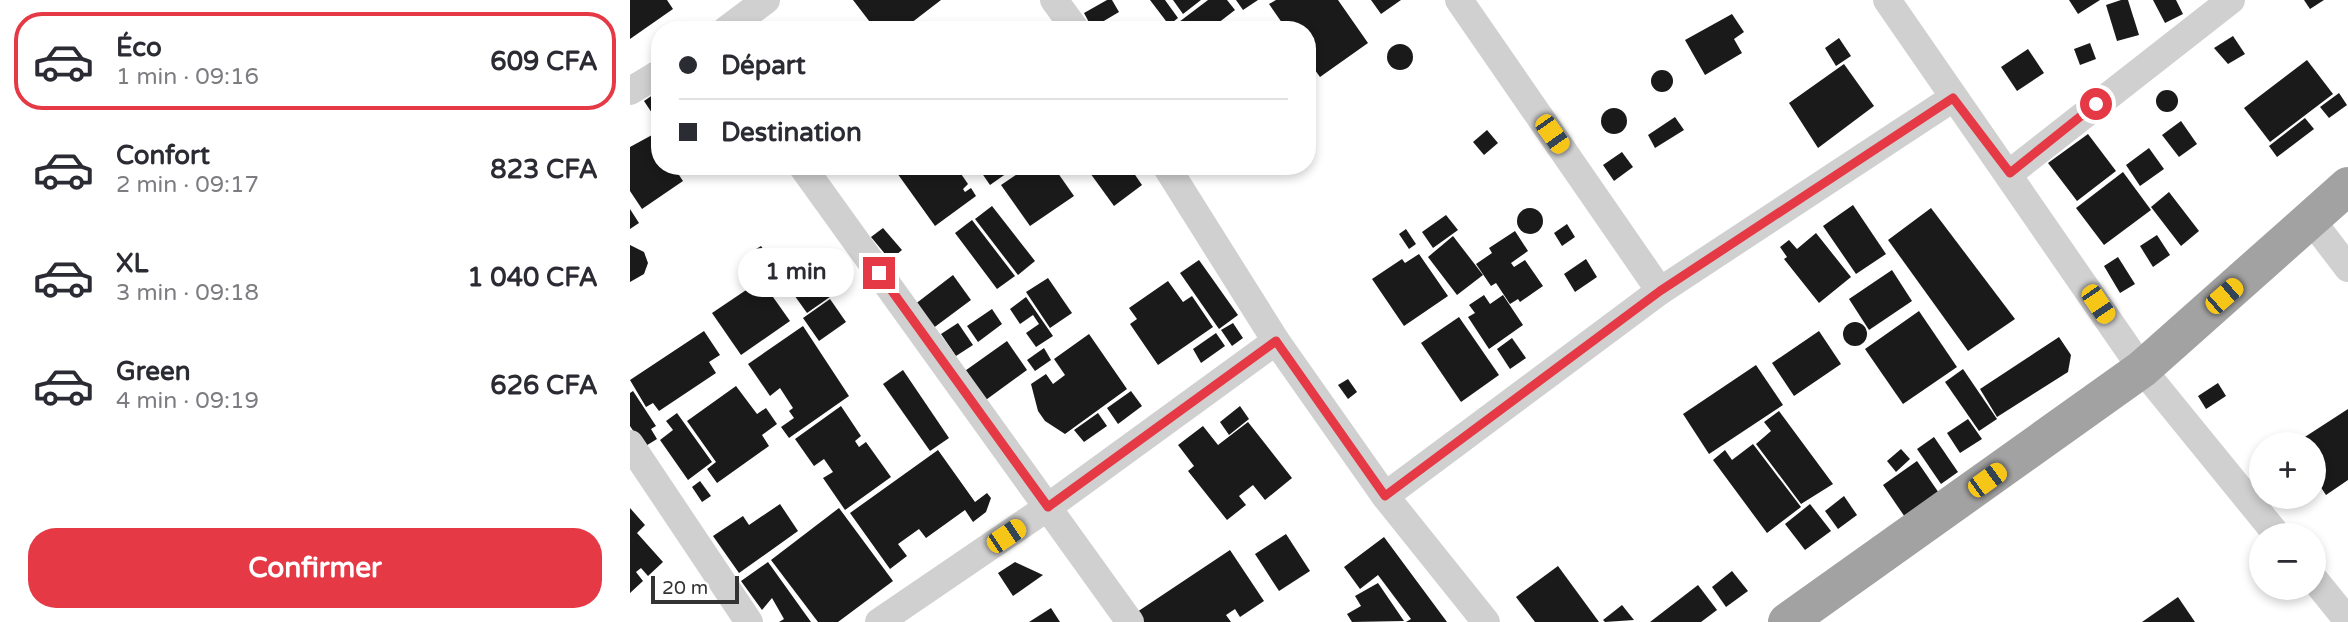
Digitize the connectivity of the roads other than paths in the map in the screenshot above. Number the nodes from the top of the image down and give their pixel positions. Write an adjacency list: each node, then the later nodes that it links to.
1 (766, 0): 6 (street)
2 (1054, 0): 7 (street)
3 (1459, 0): 17 (street)
4 (1887, 0): 10 (street)
5 (2231, 0): 11 (street)
6 (738, 21)
7 (1069, 21)
8 (651, 78): 9 (street)
9 (630, 91)
10 (1953, 98): 11 (street); 17 (street)
11 (2010, 173): 19 (street)
12 (808, 175): 22 (street)
13 (1172, 175): 18 (street)
14 (2348, 186): 15 (highway)
15 (2312, 221): 16 (street); 19 (highway)
16 (2348, 268)
17 (1660, 291): 21 (street)
18 (1276, 341): 21 (street); 22 (street)
19 (2142, 369): 23 (street); 30 (highway)
20 (630, 444): 26 (street)
21 (1385, 496): 29 (street)
22 (1048, 507): 27 (street); 28 (street)
23 (2267, 523)
24 (2326, 594): 25 (street)
25 (2348, 621)
26 (749, 622)
27 (879, 622)
28 (1130, 622)
29 (1486, 622)
30 (1787, 622)

